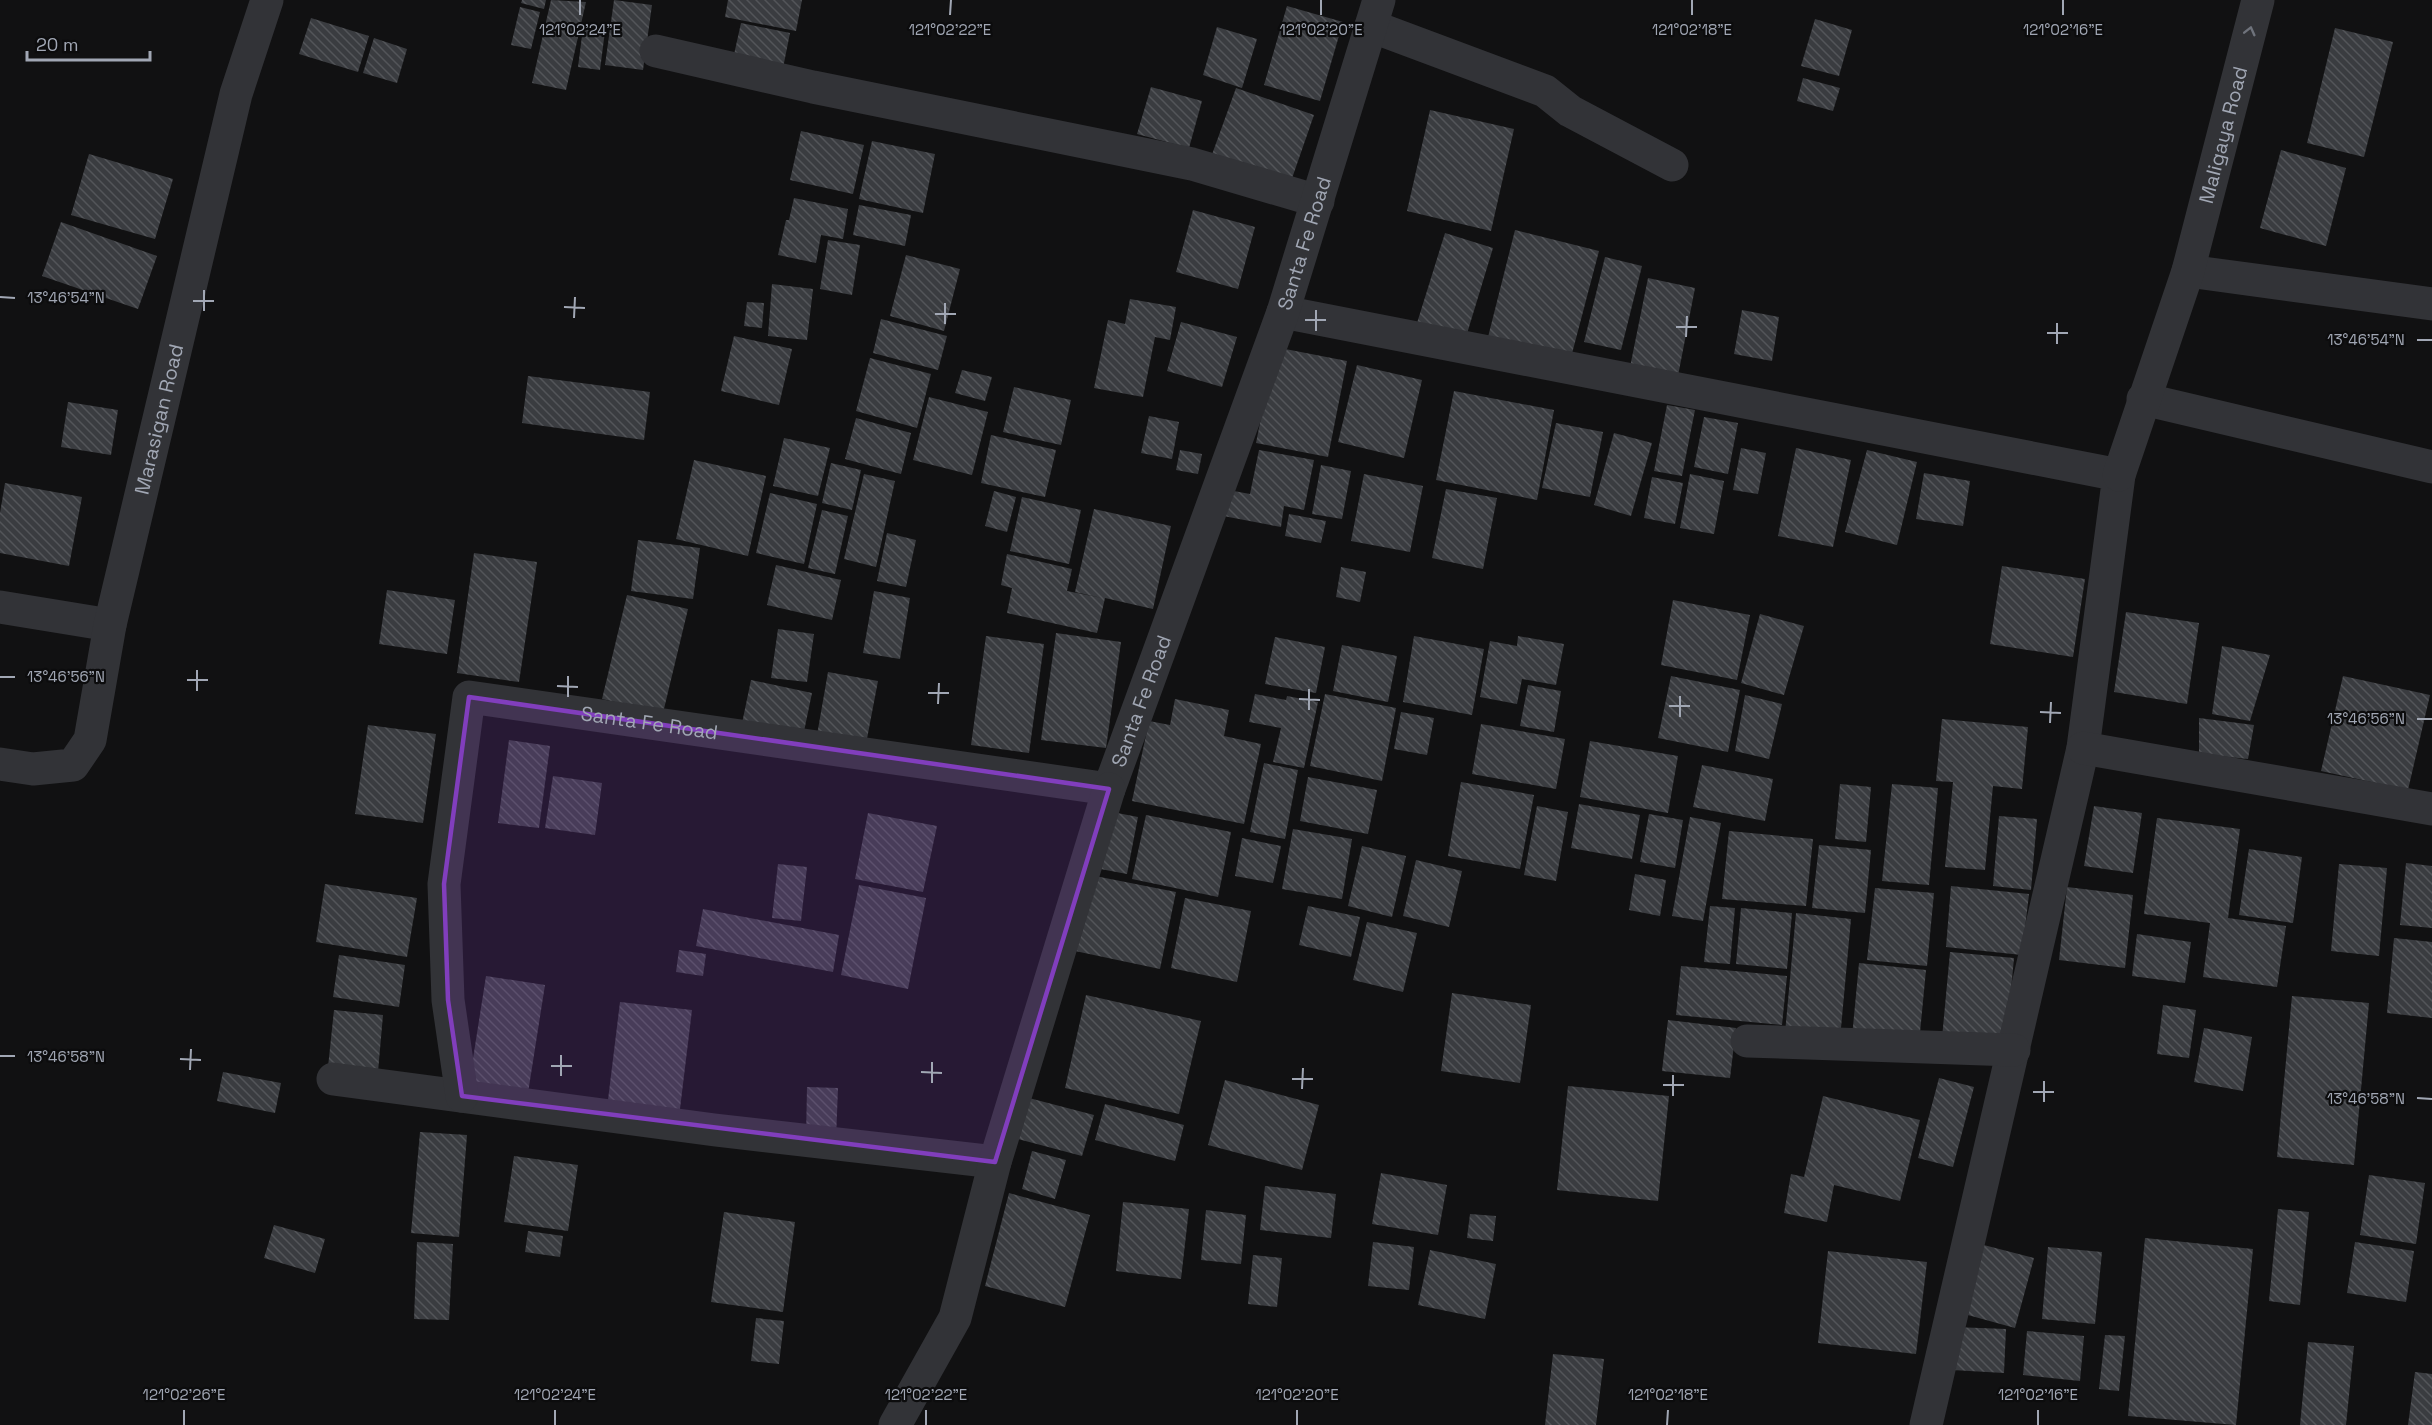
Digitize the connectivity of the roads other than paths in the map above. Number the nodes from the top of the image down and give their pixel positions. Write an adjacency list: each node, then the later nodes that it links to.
1 (267, 0): 14 (street, Marasigan Road)
2 (2258, 0): 7 (street, Maligaya Road, one-way to 2)
3 (1375, 13): 5 (street); 6 (street, Santa Fe Road)
4 (656, 51): 6 (street)
5 (1672, 165)
6 (1318, 201): 9 (street, Santa Fe Road)
7 (2188, 271): 8 (street); 10 (street, Maligaya Road)
8 (2432, 304)
9 (1282, 312): 12 (street); 17 (street, Santa Fe Road)
10 (2143, 399): 11 (street); 12 (street, Maligaya Road)
11 (2432, 467)
12 (2119, 475): 15 (street, Maligaya Road)
13 (0, 607): 14 (street)
14 (110, 625): 16 (street, Marasigan Road)
15 (2083, 748): 18 (street); 20 (street, Maligaya Road)
16 (0, 764)
17 (1109, 789): 22 (street, Santa Fe Road); 23 (street)
18 (2432, 809)
19 (1747, 1041): 20 (street)
20 (2014, 1050): 25 (street, Maligaya Road)
21 (333, 1079): 22 (street)
22 (462, 1096): 23 (street)
23 (995, 1162): 24 (street)
24 (894, 1425)
25 (1926, 1425)

